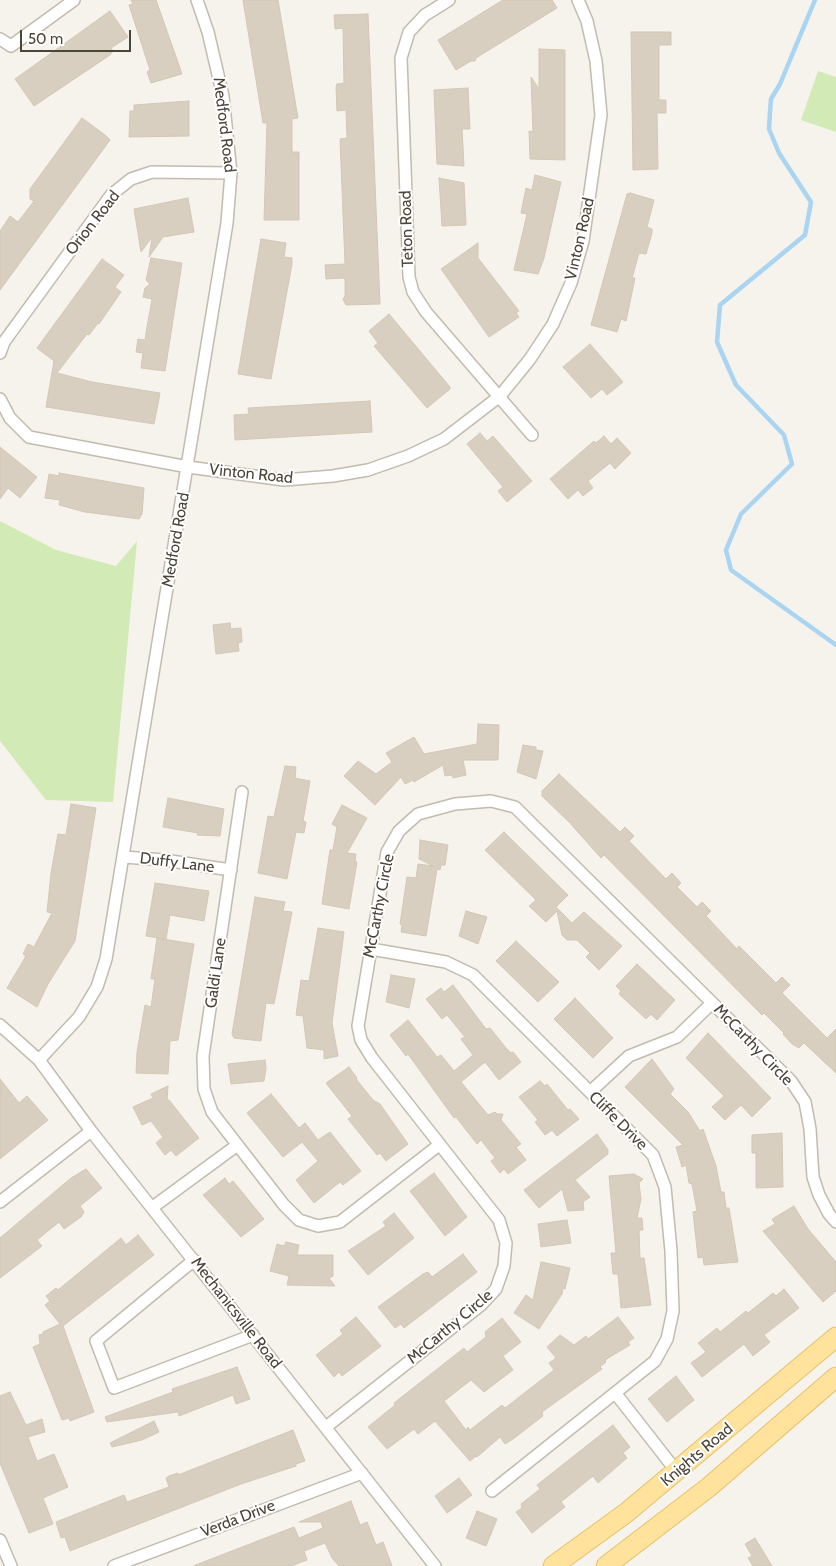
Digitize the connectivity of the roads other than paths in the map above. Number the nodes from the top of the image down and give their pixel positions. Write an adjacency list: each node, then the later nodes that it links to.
1 (74, 0): 5 (street)
2 (197, 0): 6 (street, Medford Road)
3 (449, 0): 8 (street, Teton Road)
4 (578, 0): 8 (street, Vinton Road)
5 (0, 39)
6 (232, 173): 7 (street, Orion Road); 11 (street, Medford Road)
7 (0, 353)
8 (500, 396): 10 (street, Teton Road); 11 (street, Vinton Road)
9 (0, 399): 11 (street, Vinton Road)
10 (532, 435)
11 (188, 467): 13 (street, Medford Road)
12 (242, 792): 14 (street, Galdi Lane)
13 (124, 857): 14 (street, Duffy Lane); 18 (street, Medford Road)
14 (231, 870): 22 (street, Galdi Lane)
15 (371, 949): 16 (street, McCarthy Circle); 19 (street, Cliffe Drive); 21 (street, McCarthy Circle)
16 (712, 1003): 19 (street); 25 (street, McCarthy Circle)
17 (0, 1025): 18 (street, Mechanicsville Road)
18 (39, 1060): 20 (street, Mechanicsville Road)
19 (590, 1092): 30 (street, Cliffe Drive)
20 (91, 1131): 23 (street); 24 (street, Mechanicsville Road)
21 (439, 1145): 22 (street, Galdi Lane); 31 (street, McCarthy Circle)
22 (236, 1146): 24 (street)
23 (0, 1202)
24 (153, 1207): 26 (street, Mechanicsville Road)
25 (836, 1222)
26 (194, 1260): 27 (street, Mechanicsville Road); 27 (street)
27 (253, 1335): 31 (street, Mechanicsville Road)
28 (836, 1337): 32 (main road, Knights Road)
29 (836, 1377): 34 (main road, Knights Road)
30 (616, 1394): 32 (street); 35 (street, Cliffe Drive)
31 (326, 1427): 33 (street, Mechanicsville Road)
32 (684, 1467): 34 (main road); 40 (main road, Knights Road)
33 (362, 1472): 38 (street, Verda Drive); 39 (street, Mechanicsville Road)
34 (711, 1485): 41 (main road, Knights Road)
35 (492, 1491)
36 (0, 1540): 37 (street)
37 (11, 1566)
38 (114, 1566)
39 (435, 1566)
40 (553, 1566)
41 (606, 1566)

